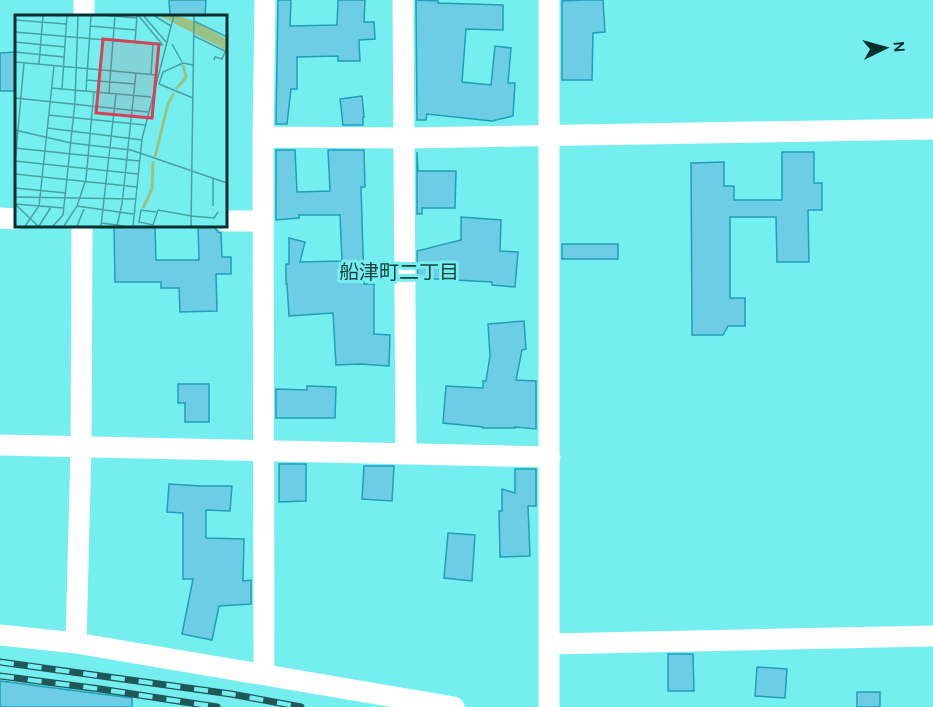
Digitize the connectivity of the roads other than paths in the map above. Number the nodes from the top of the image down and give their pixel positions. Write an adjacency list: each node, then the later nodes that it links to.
1 (265, 0): 6 (street)
2 (403, 0): 7 (street)
3 (549, 0): 5 (street)
4 (933, 129): 5 (street)
5 (549, 135): 7 (street); 17 (street)
6 (263, 138): 7 (street); 11 (street)
7 (404, 138): 16 (street)
8 (0, 218): 9 (street)
9 (15, 219)
10 (226, 221): 11 (street)
11 (263, 222): 15 (street)
12 (82, 226): 14 (street)
13 (0, 445): 14 (street)
14 (81, 448): 15 (street); 22 (street)
15 (264, 450): 16 (street); 24 (street)
16 (406, 453): 17 (street)
17 (550, 457): 23 (street)
18 (933, 617): 20 (street)
19 (0, 635): 22 (street)
20 (933, 636): 21 (street); 23 (street)
21 (933, 641)
22 (76, 643): 24 (street)
23 (549, 644): 26 (street)
24 (264, 674): 25 (street)
25 (453, 707)
26 (549, 707)

